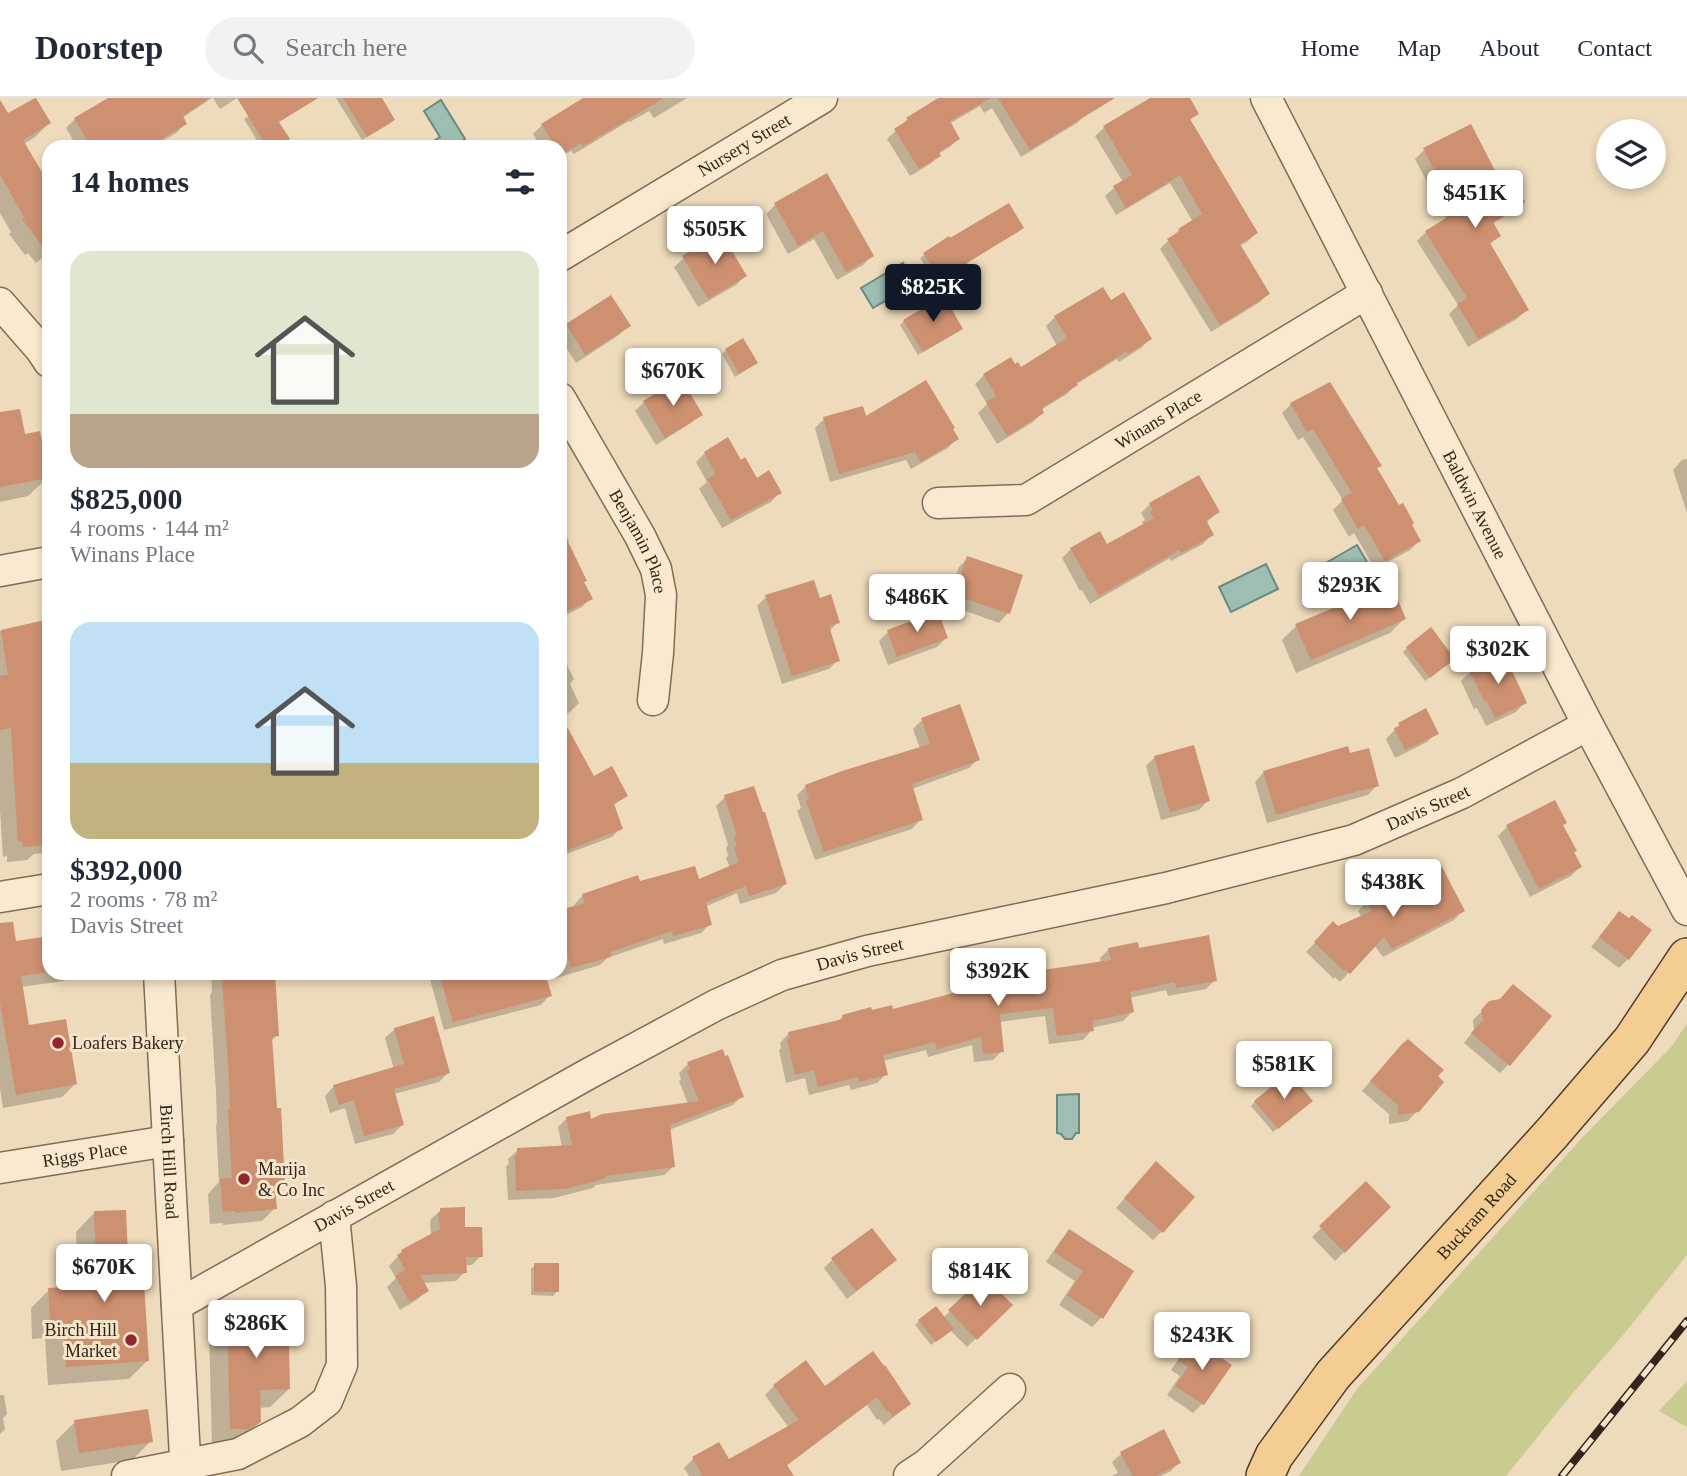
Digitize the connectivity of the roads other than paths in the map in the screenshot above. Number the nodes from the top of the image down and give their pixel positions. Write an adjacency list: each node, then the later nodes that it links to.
1 (822, 98): 3 (street, Nursery Street)
2 (1266, 98): 4 (street, Baldwin Avenue)
3 (567, 252)
4 (1367, 293): 8 (street, Winans Place); 12 (street, Baldwin Avenue)
5 (0, 303): 6 (street)
6 (42, 352)
7 (567, 410): 11 (street, Benjamin Place)
8 (938, 503)
9 (42, 563): 10 (street)
10 (0, 571)
11 (653, 700)
12 (1588, 725): 15 (street, Baldwin Avenue); 20 (street, Davis Street)
13 (42, 890): 14 (street)
14 (0, 897)
15 (1687, 910)
16 (1687, 957): 26 (main road, Buckram Road)
17 (159, 980): 18 (street, Birch Hill Road)
18 (168, 1141): 19 (street, Riggs Place); 21 (street, Birch Hill Road)
19 (0, 1168)
20 (334, 1216): 21 (street, Davis Street); 23 (street)
21 (177, 1305): 23 (street, Birch Hill Road)
22 (1010, 1389): 25 (street)
23 (186, 1471): 24 (street)
24 (127, 1476)
25 (909, 1476)
26 (1265, 1476)

